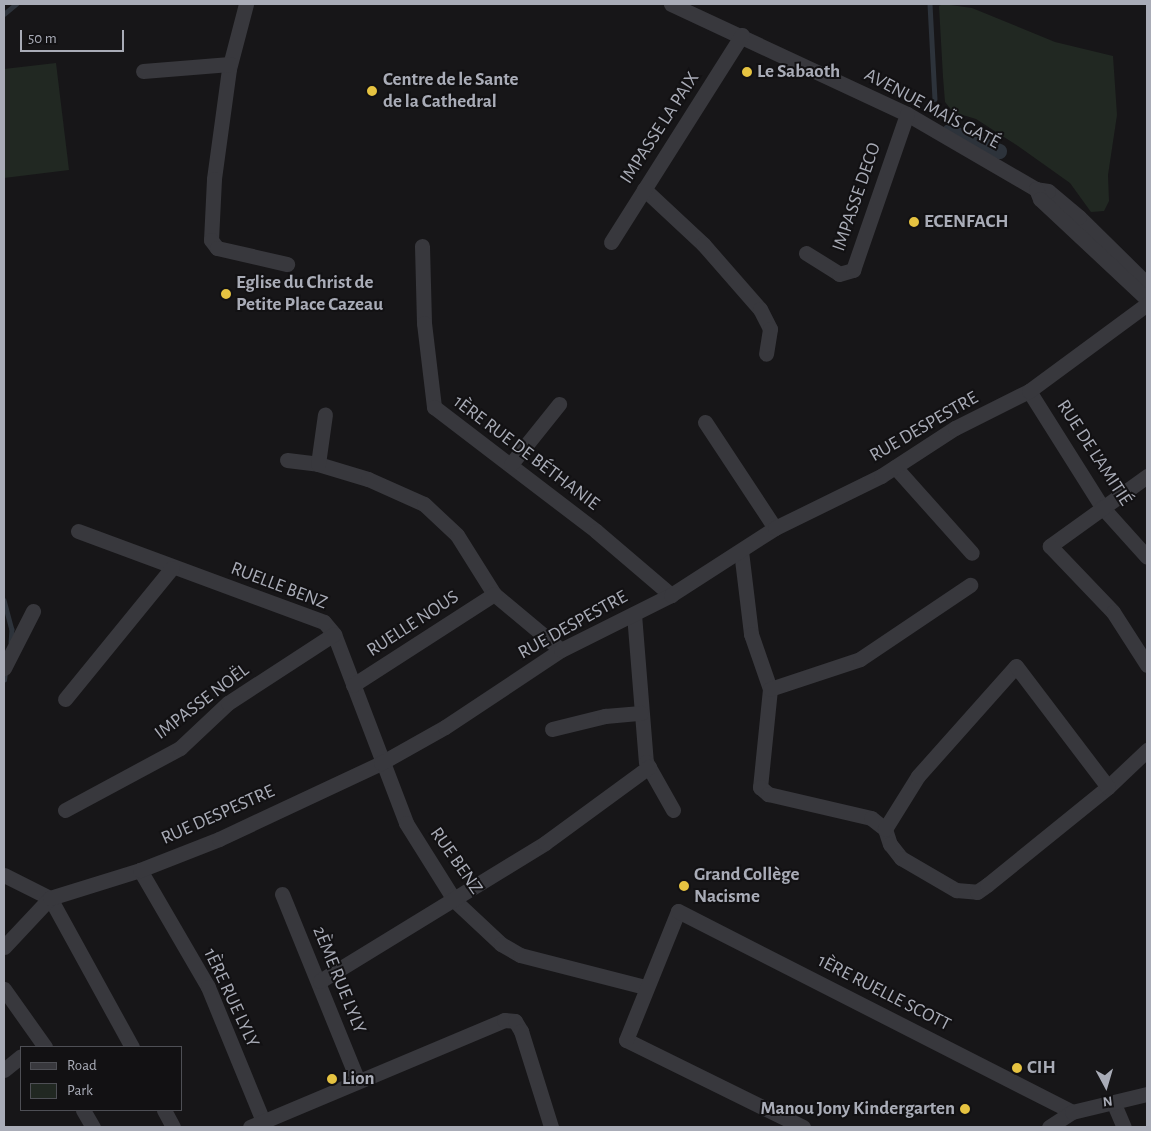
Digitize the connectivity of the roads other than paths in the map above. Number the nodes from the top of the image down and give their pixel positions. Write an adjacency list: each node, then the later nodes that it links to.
1 (246, 4): 4 (street)
2 (671, 4): 3 (street, AVENUE MAÏS GATÉ)
3 (742, 35): 6 (street, AVENUE MAÏS GATÉ); 7 (street, IMPASSE LA PAIX)
4 (230, 64): 5 (street); 12 (street)
5 (143, 71)
6 (907, 114): 8 (street, AVENUE MAÏS GATÉ); 11 (street, IMPASSE DECO)
7 (644, 189): 9 (street, IMPASSE LA PAIX); 16 (street)
8 (1036, 189): 13 (street, AVENUE MAÏS GATÉ); 14 (street, AVENUE MAÏS GATÉ)
9 (611, 242)
10 (422, 246): 23 (street, 1ÈRE RUE DE BÉTHANIE)
11 (806, 253)
12 (287, 264)
13 (1147, 284)
14 (1147, 300)
15 (1147, 304): 17 (street, RUE DESPESTRE)
16 (766, 354)
17 (1029, 391): 24 (street, RUE DESPESTRE); 26 (street, RUE DE L'AMITIÉ)
18 (559, 404): 23 (street)
19 (325, 414): 22 (street)
20 (705, 422): 27 (street)
21 (287, 460): 22 (street)
22 (318, 464): 34 (street)
23 (511, 464): 35 (street, 1ÈRE RUE DE BÉTHANIE)
24 (895, 467): 27 (street, RUE DESPESTRE); 30 (street)
25 (1147, 476): 26 (street)
26 (1102, 507): 31 (street, RUE DE L'AMITIÉ); 40 (street)
27 (775, 528): 29 (street, RUE DESPESTRE)
28 (78, 531): 32 (street, RUELLE BENZ)
29 (741, 551): 35 (street, RUE DESPESTRE); 43 (street)
30 (972, 553)
31 (1147, 557)
32 (172, 568): 38 (street, RUELLE BENZ); 44 (street)
33 (970, 585): 43 (street)
34 (494, 594): 39 (street); 42 (street, RUELLE NOUS)
35 (671, 596): 37 (street, RUE DESPESTRE)
36 (33, 611): 41 (street)
37 (634, 614): 39 (street, RUE DESPESTRE); 45 (street)
38 (334, 634): 42 (street, RUELLE BENZ); 51 (street, IMPASSE NOËL)
39 (561, 650): 48 (street, RUE DESPESTRE)
40 (1147, 665)
41 (4, 668)
42 (353, 685): 48 (street, RUELLE BENZ)
43 (770, 689): 53 (street)
44 (65, 699)
45 (641, 713): 46 (street); 49 (street)
46 (552, 730)
47 (1147, 750): 50 (street)
48 (381, 763): 54 (street, RUE DESPESTRE); 58 (street, RUE BENZ)
49 (649, 767): 52 (street); 58 (street)
50 (1108, 787): 53 (street); 53 (street)
51 (65, 810)
52 (673, 810)
53 (885, 829)
54 (140, 870): 57 (street, RUE DESPESTRE); 73 (street, 1ÈRE RUE LYLY)
55 (4, 875): 57 (street)
56 (282, 894): 60 (street, 2ÈME RUE LYLY)
57 (50, 898): 59 (street, RUE DESPESTRE); 64 (street)
58 (455, 901): 60 (street); 61 (street, RUE BENZ)
59 (4, 947)
60 (320, 981): 67 (street, 2ÈME RUE LYLY)
61 (645, 987): 72 (street, 1ÈRE RUELLE SCOTT); 77 (street)
62 (4, 989): 63 (street)
63 (40, 1045)
64 (131, 1046)
65 (20, 1057): 66 (street)
66 (4, 1070)
67 (358, 1081): 73 (street); 76 (street)
68 (1147, 1094): 69 (street)
69 (1114, 1104): 72 (street); 79 (street)
70 (83, 1111): 74 (street)
71 (165, 1111): 75 (street)
72 (1072, 1112): 78 (street)
73 (257, 1124)
74 (93, 1127)
75 (173, 1127)
76 (550, 1127)
77 (803, 1127)
78 (1049, 1127)
79 (1124, 1127)

